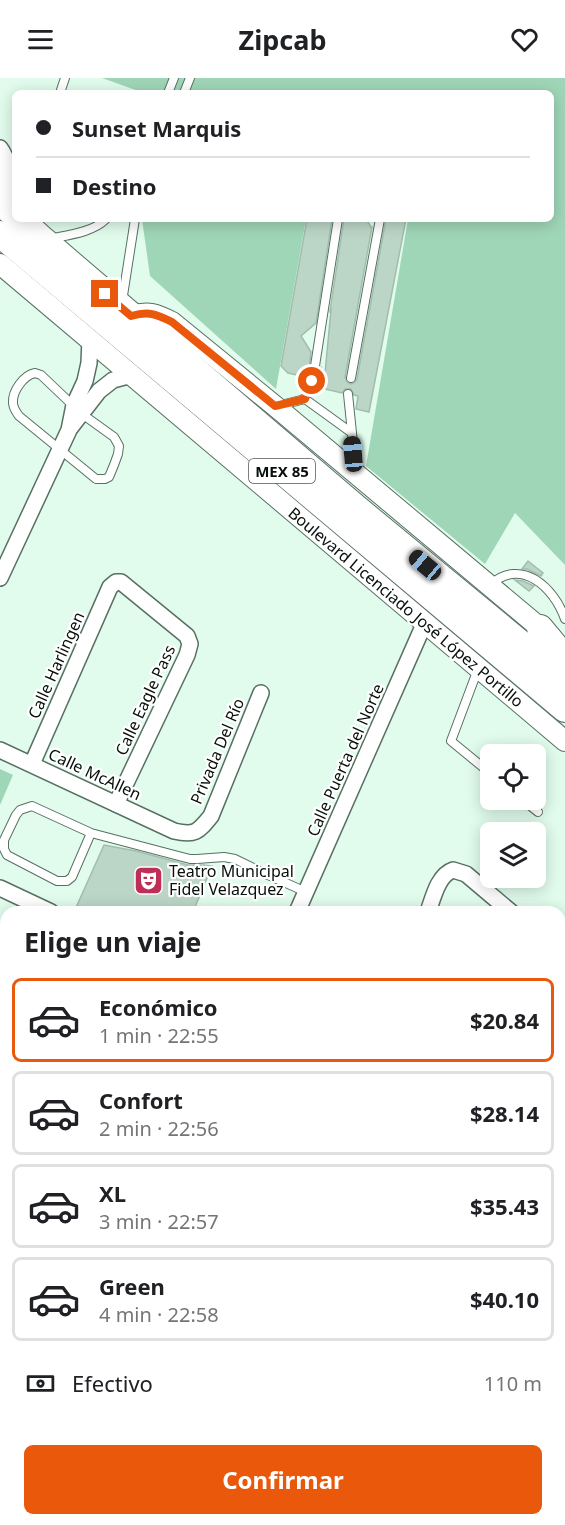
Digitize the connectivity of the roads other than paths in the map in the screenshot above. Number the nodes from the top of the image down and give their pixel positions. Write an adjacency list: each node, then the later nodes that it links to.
1 (0, 148): 2 (street)
2 (12, 185)
3 (27, 222): 11 (highway, MEX 85)
4 (27, 222): 35 (highway, Boulevard Licenciado José López Portillo / MEX 85)
5 (52, 222): 6 (lane)
6 (103, 222)
7 (135, 222): 11 (lane)
8 (338, 222): 13 (lane)
9 (379, 222): 15 (lane)
10 (0, 264): 12 (street, Boulevard Licenciado José López Portillo)
11 (126, 311): 19 (street); 33 (highway, MEX 85)
12 (90, 339): 14 (street, Boulevard Licenciado José López Portillo); 20 (street)
13 (315, 366)
14 (132, 375): 20 (street); 28 (street, Boulevard Licenciado José López Portillo)
15 (351, 378)
16 (312, 381): 18 (lane)
17 (348, 394): 21 (lane)
18 (305, 399): 19 (lane); 21 (lane)
19 (275, 406): 23 (street)
20 (78, 409): 22 (street); 22 (lane); 22 (lane)
21 (352, 433): 23 (lane)
22 (60, 449): 24 (street)
23 (355, 474): 26 (street)
24 (0, 578)
25 (116, 582): 38 (street, Calle Harlingen); 40 (street, Calle Eagle Pass)
26 (490, 585): 27 (lane); 29 (street)
27 (565, 619)
28 (425, 622): 32 (street, Boulevard Licenciado José López Portillo); 46 (street, Calle Puerta del Norte)
29 (540, 628): 30 (street); 31 (highway)
30 (565, 648)
31 (565, 658)
32 (478, 667): 36 (street, Boulevard Licenciado José López Portillo); 39 (lane)
33 (565, 680)
34 (261, 693): 43 (street, Privada Del Río)
35 (565, 709)
36 (565, 741)
37 (0, 750): 38 (street, Calle McAllen)
38 (32, 764): 40 (street, Calle McAllen)
39 (480, 765)
40 (117, 804): 43 (street, Calle McAllen)
41 (536, 810): 42 (lane)
42 (538, 812)
43 (174, 831)
44 (91, 833): 44 (lane); 46 (lane)
45 (0, 888): 47 (street)
46 (306, 892): 48 (street, Calle Puerta del Norte)
47 (38, 906)
48 (300, 906)
49 (430, 906): 50 (street)
50 (504, 906)

